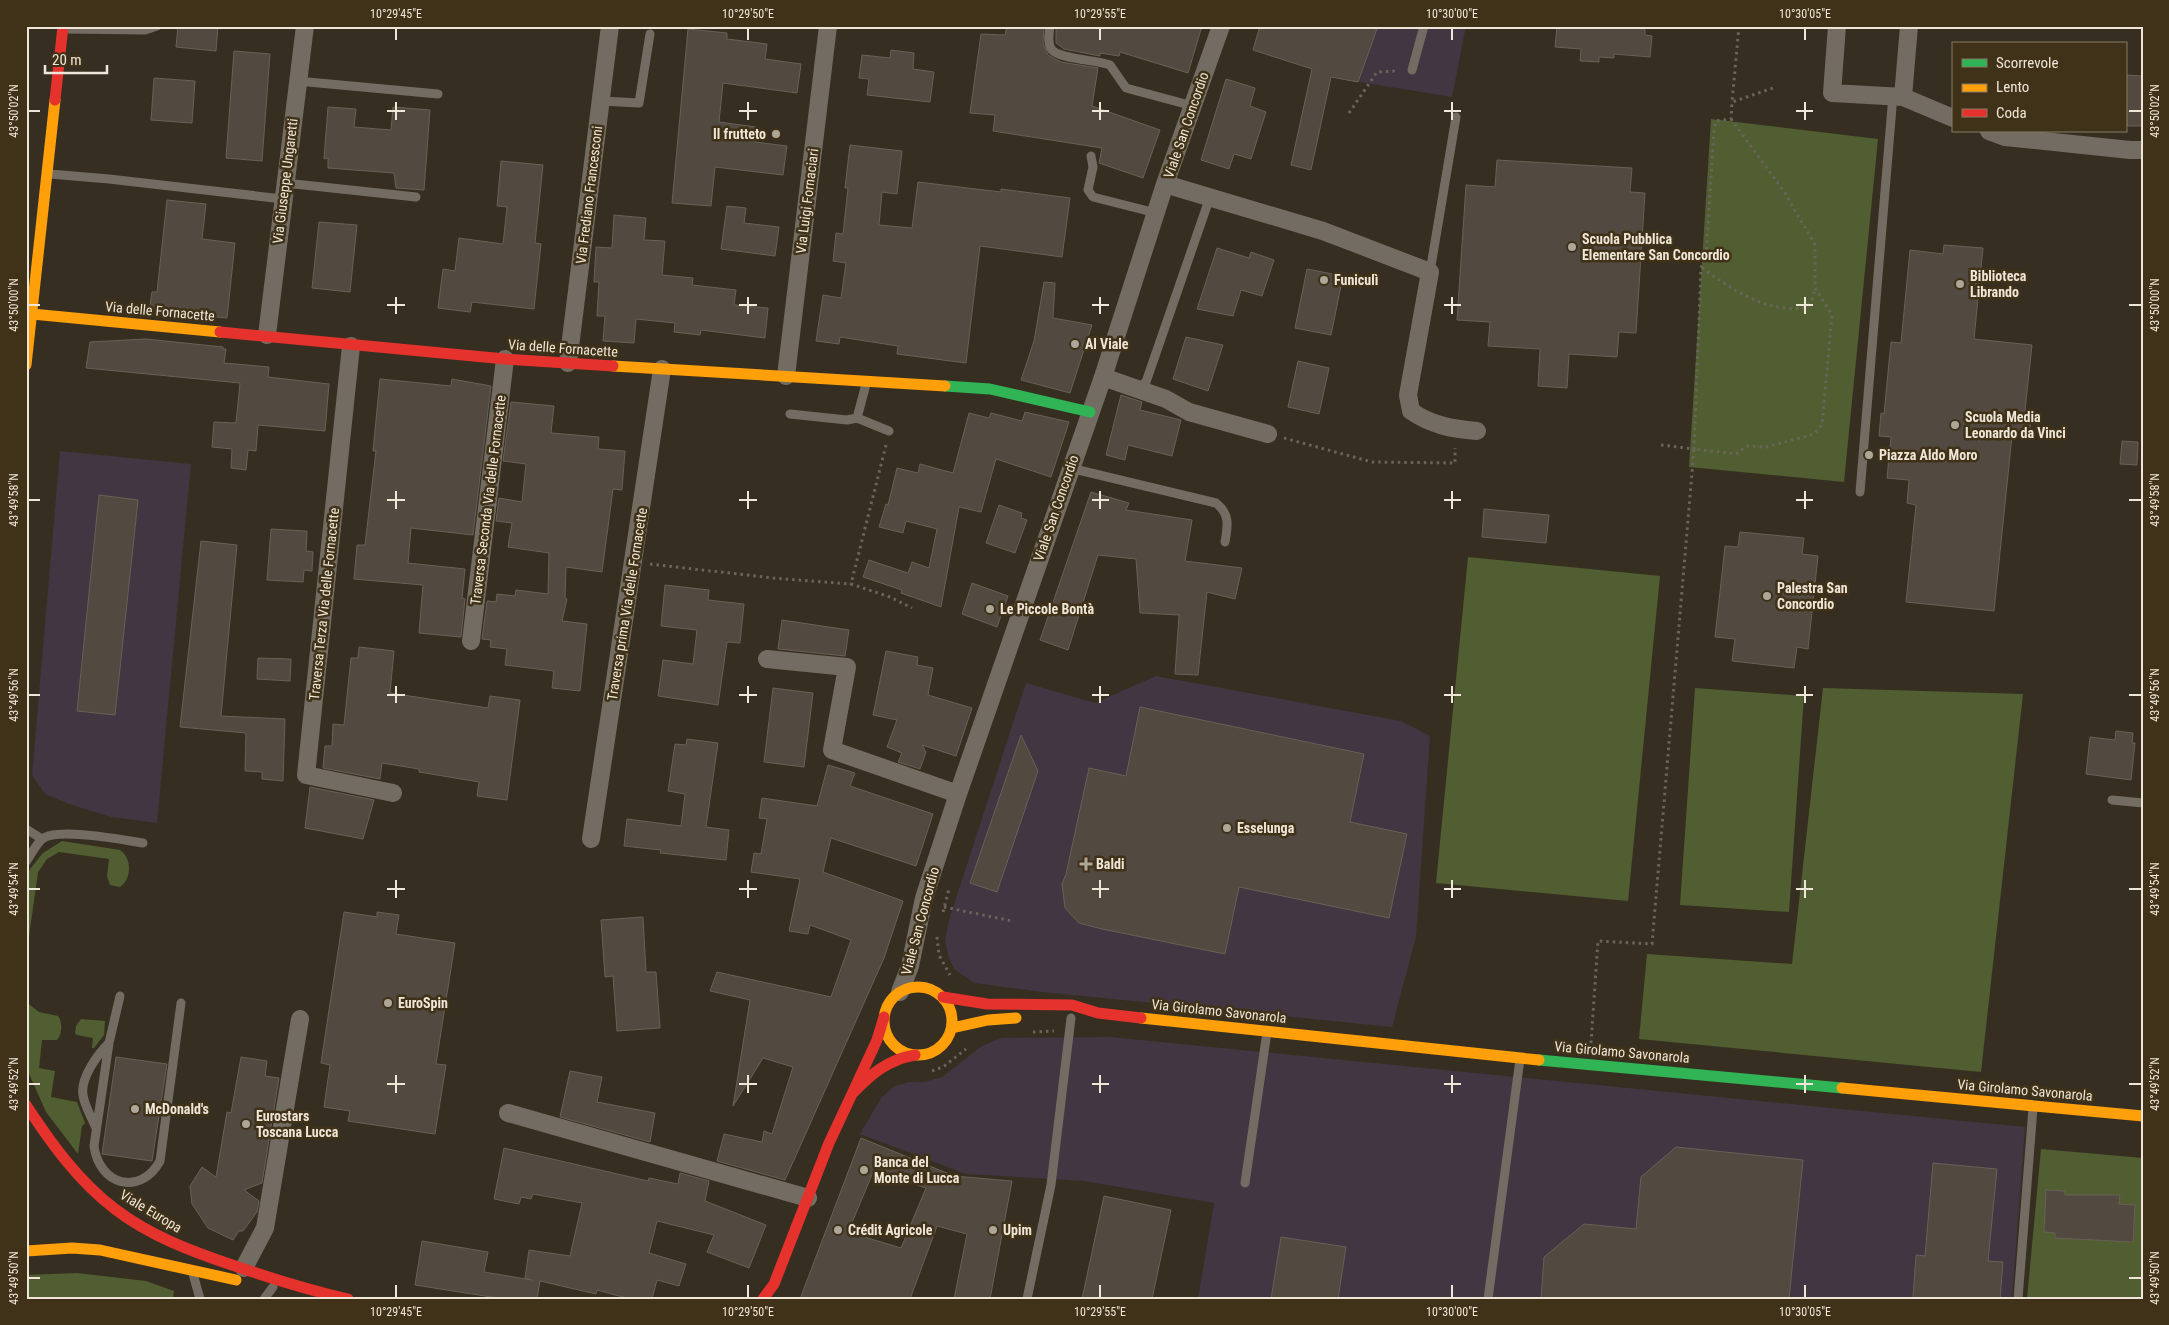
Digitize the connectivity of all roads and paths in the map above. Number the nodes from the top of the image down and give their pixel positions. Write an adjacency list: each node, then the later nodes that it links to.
1 (157, 26): 12 (lane)
2 (305, 26): 15 (street, Via Giuseppe Ungaretti)
3 (610, 26): 19 (street, Via Frediano Francesconi)
4 (828, 26): 46 (street, Via Luigi Fornaciari)
5 (1050, 26): 21 (lane)
6 (1221, 26): 21 (street, Viale San Concordio)
7 (1424, 26): 14 (lane)
8 (1738, 26): 20 (path)
9 (1837, 26): 18 (street)
10 (1909, 26): 18 (street)
11 (63, 27): 12 (lane); 29 (street)
12 (126, 28)
13 (650, 34): 19 (lane)
14 (1412, 70): 22 (path)
15 (297, 81): 17 (lane); 31 (street, Via Giuseppe Ungaretti)
16 (1776, 87): 20 (path)
17 (438, 94)
18 (1898, 96): 24 (street); 60 (lane)
19 (601, 101): 43 (street, Via Frediano Francesconi)
20 (1732, 102): 25 (path)
21 (1193, 106): 30 (street, Viale San Concordio)
22 (1349, 113)
23 (1456, 117): 36 (lane)
24 (1952, 118)
25 (1731, 119): 35 (path); 37 (path)
26 (1992, 132): 27 (street)
27 (2143, 150)
28 (1091, 156): 34 (lane)
29 (48, 174): 31 (lane); 38 (street)
30 (1165, 184): 33 (street); 34 (street, Viale San Concordio)
31 (284, 191): 32 (lane); 39 (street, Via Giuseppe Ungaretti)
32 (416, 197)
33 (1210, 197): 36 (street); 49 (lane)
34 (1156, 213): 47 (street, Viale San Concordio)
35 (1702, 268): 37 (path); 58 (path)
36 (1430, 272): 53 (street)
37 (1815, 288): 58 (path)
38 (32, 314): 39 (street, Via delle Fornacette); 40 (street)
39 (267, 335): 41 (street, Via delle Fornacette)
40 (27, 345): 44 (street)
41 (351, 346): 42 (street, Via delle Fornacette); 67 (street, Traversa Terza Via delle Fornacette)
42 (505, 359): 43 (street, Via delle Fornacette); 65 (street, Traversa Seconda Via delle Fornacette)
43 (568, 363): 45 (street, Via delle Fornacette)
44 (26, 366)
45 (662, 369): 46 (street, Via delle Fornacette); 62 (street, Traversa prima Via delle Fornacette)
46 (786, 376): 48 (street, Via delle Fornacette)
47 (1103, 377): 49 (street); 50 (street, Viale San Concordio)
48 (866, 381): 50 (street, Via delle Fornacette); 52 (lane)
49 (1137, 388): 56 (street)
50 (1090, 412): 59 (street, Viale San Concordio)
51 (790, 414): 52 (lane)
52 (857, 418): 54 (lane)
53 (1456, 430): 55 (street); 56 (path)
54 (889, 431): 63 (path)
55 (1477, 431)
56 (1268, 434)
57 (1661, 445): 58 (path)
58 (1694, 449): 97 (path)
59 (1070, 468): 61 (lane); 68 (street, Viale San Concordio)
60 (1860, 492)
61 (1225, 542)
62 (633, 562): 63 (path); 73 (street, Traversa prima Via delle Fornacette)
63 (851, 584): 64 (path)
64 (912, 608)
65 (471, 641)
66 (767, 659): 68 (street)
67 (393, 794)
68 (958, 794): 82 (street, Viale San Concordio)
69 (2112, 800): 70 (lane)
70 (2143, 803)
71 (26, 830): 72 (lane)
72 (42, 839): 74 (lane); 75 (lane)
73 (591, 839)
74 (143, 842)
75 (26, 862)
76 (949, 888): 77 (path)
77 (944, 907): 78 (path); 79 (path)
78 (942, 917)
79 (1012, 921)
80 (937, 936): 81 (path)
81 (953, 979)
82 (900, 992): 84 (street, Viale San Concordio); 87 (street, Viale San Concordio)
83 (120, 996): 93 (lane)
84 (943, 997): 86 (street, Via Girolamo Savonarola); 91 (street)
85 (181, 1003): 104 (lane)
86 (1098, 1014): 89 (street, Via Girolamo Savonarola); 92 (street, Via Girolamo Savonarola)
87 (884, 1017): 95 (street); 99 (street, Viale San Concordio)
88 (1032, 1018): 91 (street)
89 (1066, 1018): 116 (lane)
90 (300, 1019): 108 (street)
91 (952, 1028): 95 (street, Viale San Concordio)
92 (1267, 1031): 96 (street, Via Girolamo Savonarola); 105 (lane)
93 (109, 1043): 104 (lane); 104 (lane)
94 (971, 1045): 98 (path)
95 (915, 1055): 99 (street, Viale San Concordio)
96 (1520, 1058): 97 (street, Via Girolamo Savonarola); 117 (lane)
97 (1589, 1065): 101 (street, Via Girolamo Savonarola)
98 (929, 1071)
99 (852, 1094): 106 (street, Viale San Concordio)
100 (26, 1105): 108 (street, Viale Europa)
101 (2033, 1106): 103 (street, Via Girolamo Savonarola); 118 (lane)
102 (508, 1113): 106 (street)
103 (2143, 1116)
104 (96, 1129)
105 (1244, 1183)
106 (808, 1198): 115 (street, Viale San Concordio)
107 (26, 1251): 109 (street, Viale Europa)
108 (244, 1268): 111 (street, Viale Europa)
109 (192, 1272): 110 (street, Viale Europa); 112 (lane)
110 (273, 1287): 111 (street, Viale Europa); 113 (lane)
111 (298, 1288): 114 (street, Viale Europa)
112 (200, 1299)
113 (264, 1299)
114 (348, 1299)
115 (763, 1299)
116 (1027, 1299)
117 (1488, 1299)
118 (2018, 1299)

